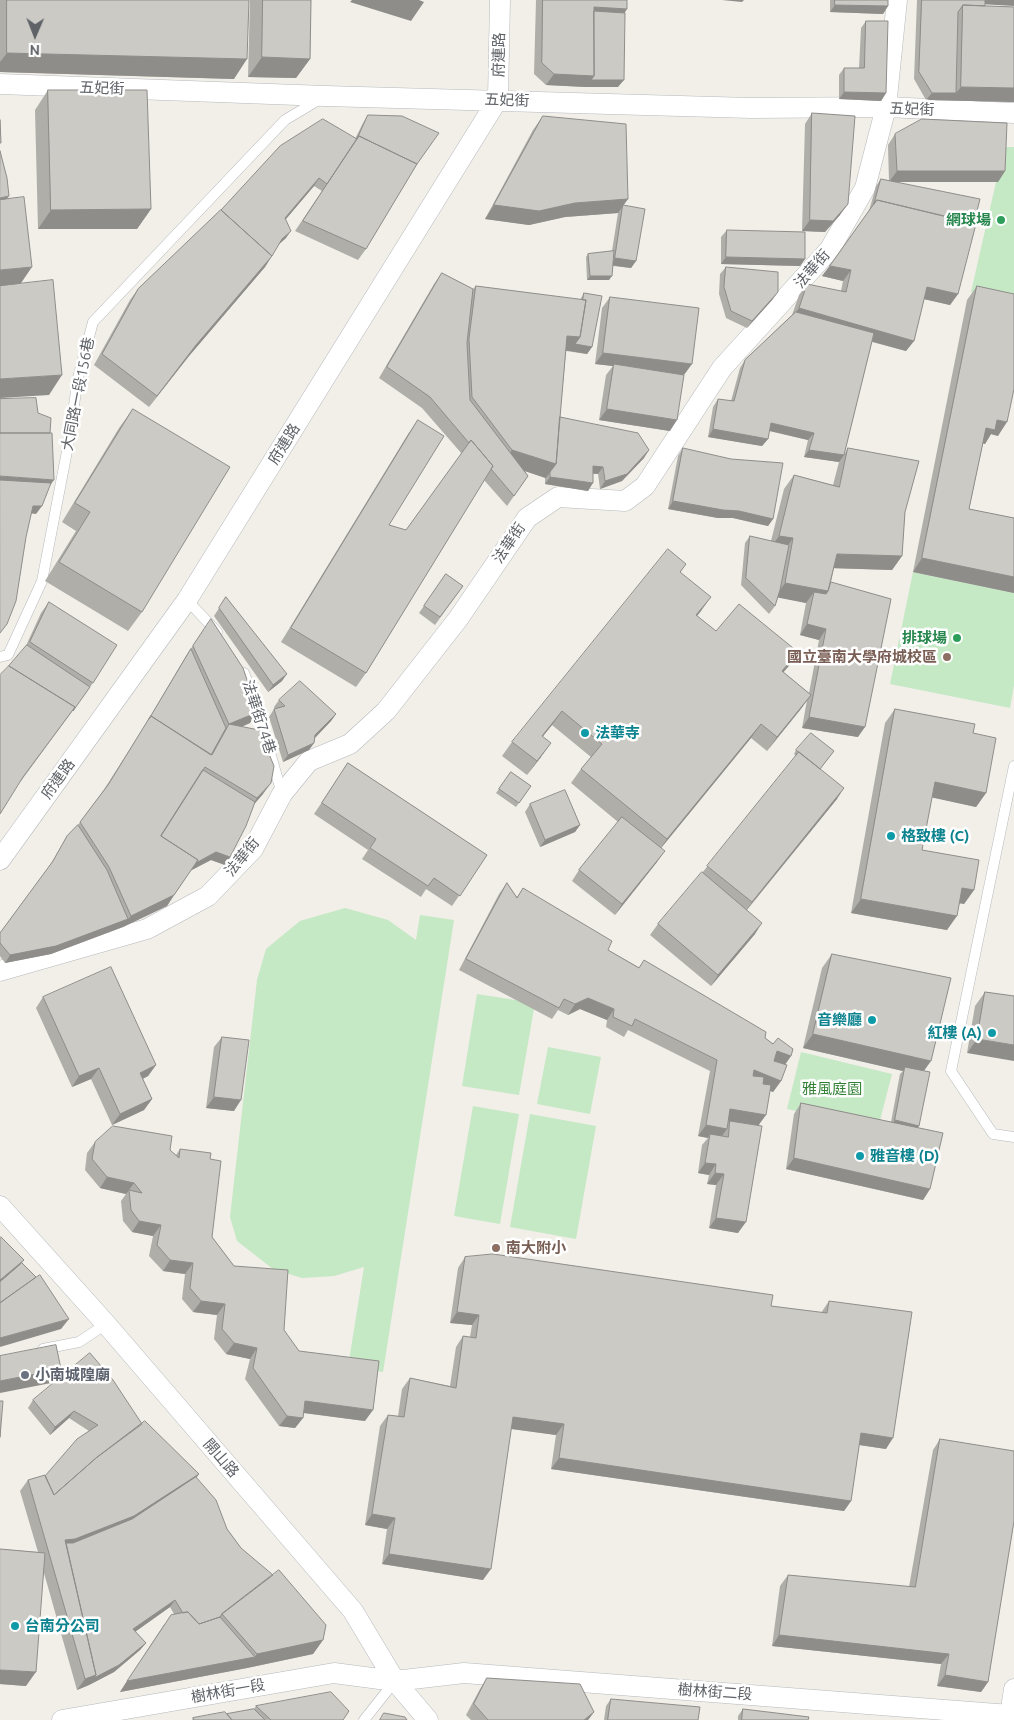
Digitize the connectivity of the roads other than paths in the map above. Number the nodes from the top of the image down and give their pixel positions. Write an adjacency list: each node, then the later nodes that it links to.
1 (500, 0): 5 (street, 府連路)
2 (897, 0): 6 (street, 法華街)
3 (0, 84): 4 (street, 五妃街)
4 (325, 96): 5 (street, 五妃街); 10 (lane, 大同路一段156巷)
5 (498, 99): 6 (street, 五妃街); 8 (street, 府連路)
6 (886, 108): 7 (street, 五妃街); 13 (street, 法華街)
7 (1014, 113)
8 (187, 600): 9 (lane); 14 (street, 府連路)
9 (222, 637)
10 (0, 658)
11 (237, 660): 13 (lane, 法華街74巷)
12 (1014, 766): 16 (lane)
13 (282, 794): 15 (street, 法華街)
14 (0, 860)
15 (0, 971)
16 (1014, 1137)
17 (0, 1206): 18 (street, 開山路)
18 (106, 1324): 19 (lane); 20 (street, 開山路)
19 (35, 1351)
20 (395, 1681): 22 (street, 樹林街二段); 23 (street, 樹林街一段); 24 (lane); 25 (street, 開山路)
21 (1014, 1689): 22 (street, 樹林街二段)
22 (1012, 1718)
23 (62, 1720)
24 (364, 1720)
25 (428, 1720)

